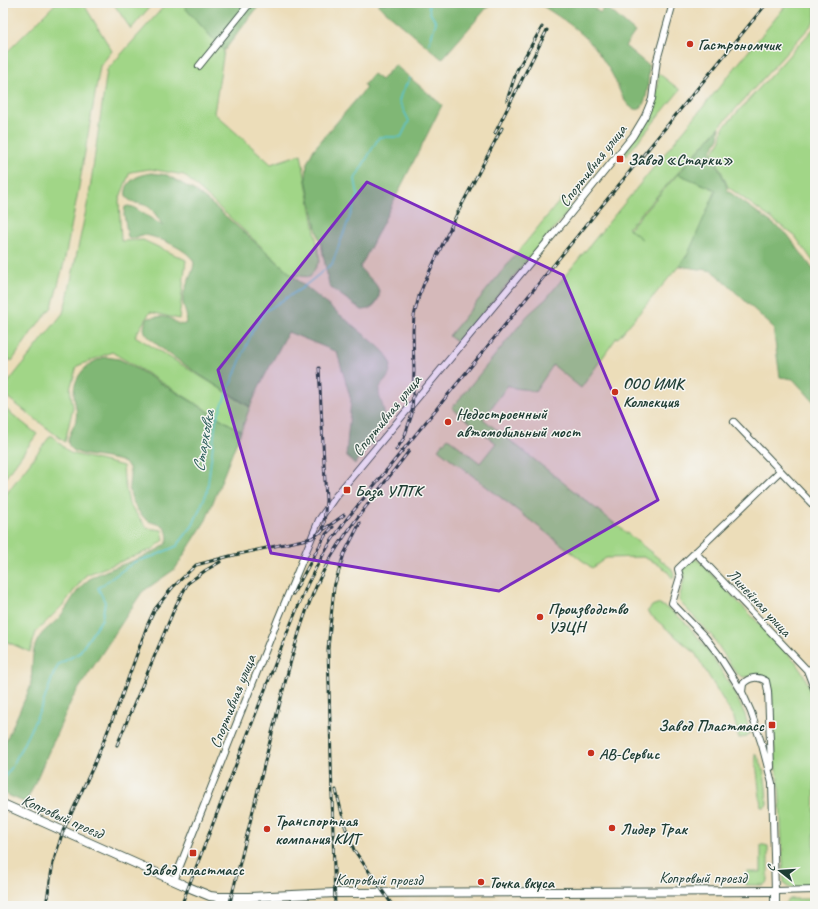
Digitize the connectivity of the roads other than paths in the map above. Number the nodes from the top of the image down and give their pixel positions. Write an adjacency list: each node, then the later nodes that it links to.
1 (250, 3): 3 (street)
2 (673, 3): 14 (street, Спортивная улица)
3 (199, 66)
4 (734, 422): 5 (street)
5 (780, 471): 6 (street); 7 (street)
6 (815, 507)
7 (696, 552): 9 (street, Линейная улица); 11 (street)
8 (815, 668): 9 (street)
9 (807, 670): 10 (street, Линейная улица)
10 (815, 691)
11 (742, 692): 12 (street); 12 (street)
12 (772, 783): 16 (street)
13 (3, 804): 14 (main road, Копровый проезд)
14 (174, 881): 16 (main road, Копровый проезд)
15 (815, 890): 16 (street)
16 (775, 891): 17 (main road)
17 (776, 906)

